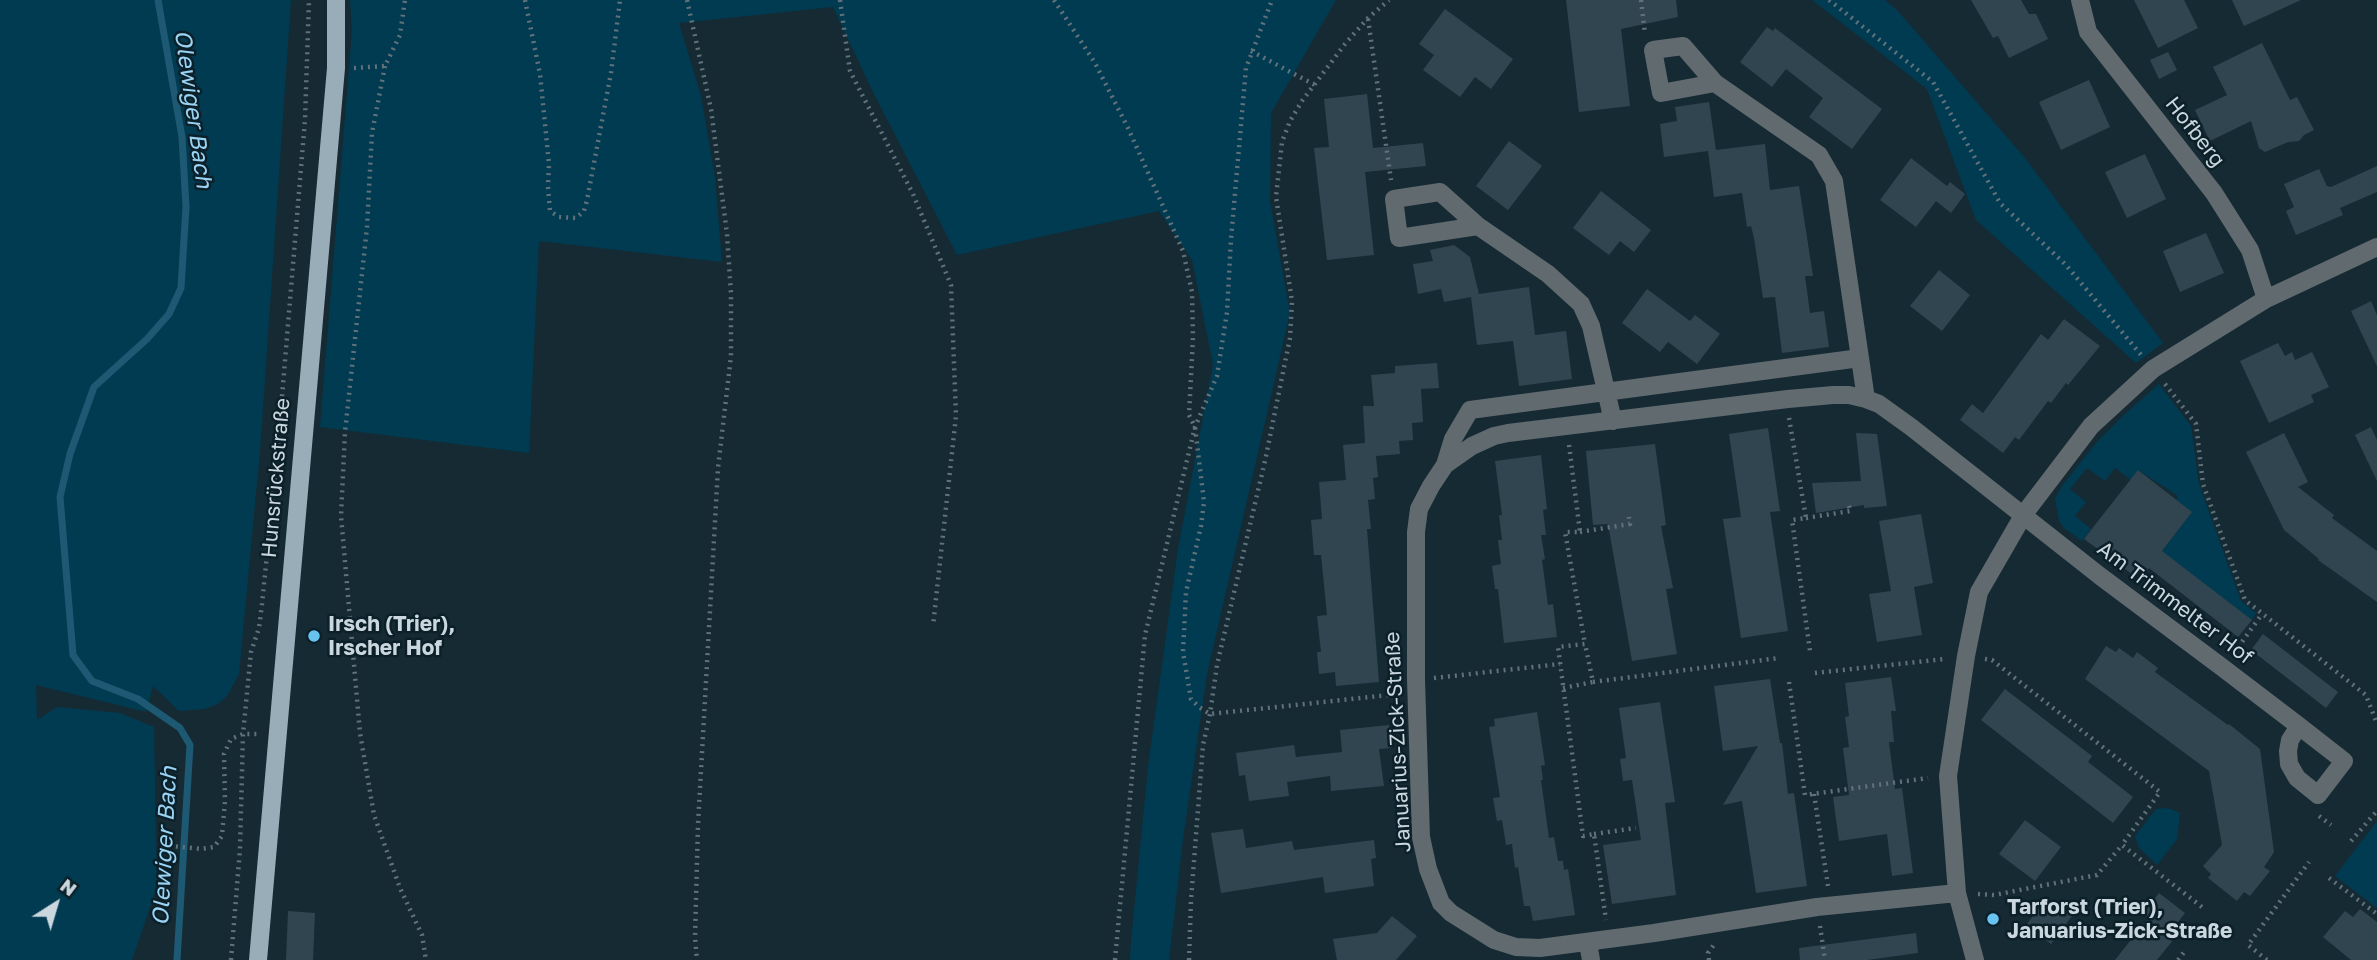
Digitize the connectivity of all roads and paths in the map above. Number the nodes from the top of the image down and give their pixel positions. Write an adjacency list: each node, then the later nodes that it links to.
1 (309, 0): 56 (path)
2 (337, 0): 18 (main road, Hunsrückstraße)
3 (405, 0): 17 (path)
4 (525, 0): 5 (path)
5 (621, 0)
6 (687, 0): 79 (path)
7 (839, 0): 40 (path)
8 (1054, 0): 32 (path)
9 (1272, 0): 16 (path)
10 (1389, 0): 14 (path)
11 (1640, 0): 15 (path)
12 (1829, 0): 26 (path)
13 (2080, 0): 24 (street, Hofberg)
14 (1368, 18): 20 (path); 21 (path)
15 (1653, 50): 19 (street); 19 (street)
16 (1251, 51): 20 (path); 32 (path)
17 (385, 66): 18 (path); 78 (path)
18 (336, 68): 55 (main road, Hunsrückstraße)
19 (1715, 83): 25 (street)
20 (1315, 86): 52 (path)
21 (1394, 199): 22 (street); 22 (street)
22 (1478, 226): 27 (street)
23 (2377, 247): 24 (street)
24 (2266, 299): 26 (street)
25 (1860, 358): 27 (street, Januarius-Zick-Straße); 29 (street)
26 (2153, 369): 35 (street); 39 (path)
27 (1605, 393): 30 (street); 33 (street, Januarius-Zick-Straße)
28 (1788, 399): 29 (street, Januarius-Zick-Straße); 30 (street, Januarius-Zick-Straße); 37 (path)
29 (1866, 399): 35 (street, Januarius-Zick-Straße)
30 (1613, 421): 31 (street, Januarius-Zick-Straße)
31 (1567, 426): 33 (street, Januarius-Zick-Straße); 38 (path)
32 (1195, 427): 52 (path); 80 (path)
33 (1445, 465): 50 (street, Januarius-Zick-Straße)
34 (1847, 502): 37 (path)
35 (2024, 514): 43 (street); 46 (street, Am Trimmelter Hof)
36 (1629, 517): 38 (path)
37 (1806, 518): 42 (path)
38 (1580, 532): 41 (path)
39 (2262, 614): 46 (path); 53 (path)
40 (933, 626)
41 (1585, 644): 45 (path); 48 (path)
42 (1810, 651)
43 (1966, 656): 47 (path); 57 (street); 64 (path)
44 (1779, 658): 48 (path)
45 (1560, 664): 50 (path); 51 (path)
46 (2223, 668): 54 (street, Am Trimmelter Hof)
47 (1815, 673)
48 (1593, 682): 51 (path)
49 (1789, 682): 58 (path)
50 (1416, 685): 52 (path); 74 (street, Januarius-Zick-Straße)
51 (1563, 688): 61 (path)
52 (1210, 714): 81 (path)
53 (2377, 724)
54 (2299, 726)
55 (277, 733): 56 (path); 77 (main road, Hunsrückstraße)
56 (243, 734): 63 (path); 76 (path)
57 (1948, 775): 58 (path); 67 (street)
58 (1814, 793): 68 (path)
59 (2377, 811): 62 (path)
60 (1636, 828): 61 (path)
61 (1594, 834): 73 (path)
62 (2351, 841)
63 (162, 845)
64 (2122, 845): 67 (path); 69 (path)
65 (2309, 862): 86 (path)
66 (2329, 878): 70 (path)
67 (1957, 893): 68 (street, Januarius-Zick-Straße); 84 (street)
68 (1830, 906): 73 (street, Januarius-Zick-Straße)
69 (2202, 907)
70 (2377, 914)
71 (1819, 920): 83 (path)
72 (1721, 936): 82 (path)
73 (1609, 938): 74 (street, Januarius-Zick-Straße)
74 (1590, 951)
75 (2185, 951): 85 (path)
76 (231, 960)
77 (258, 960)
78 (426, 960)
79 (697, 960)
80 (1115, 960)
81 (1189, 960)
82 (1709, 960)
83 (1825, 960)
84 (1975, 960)
85 (2178, 960)
86 (2267, 960)

